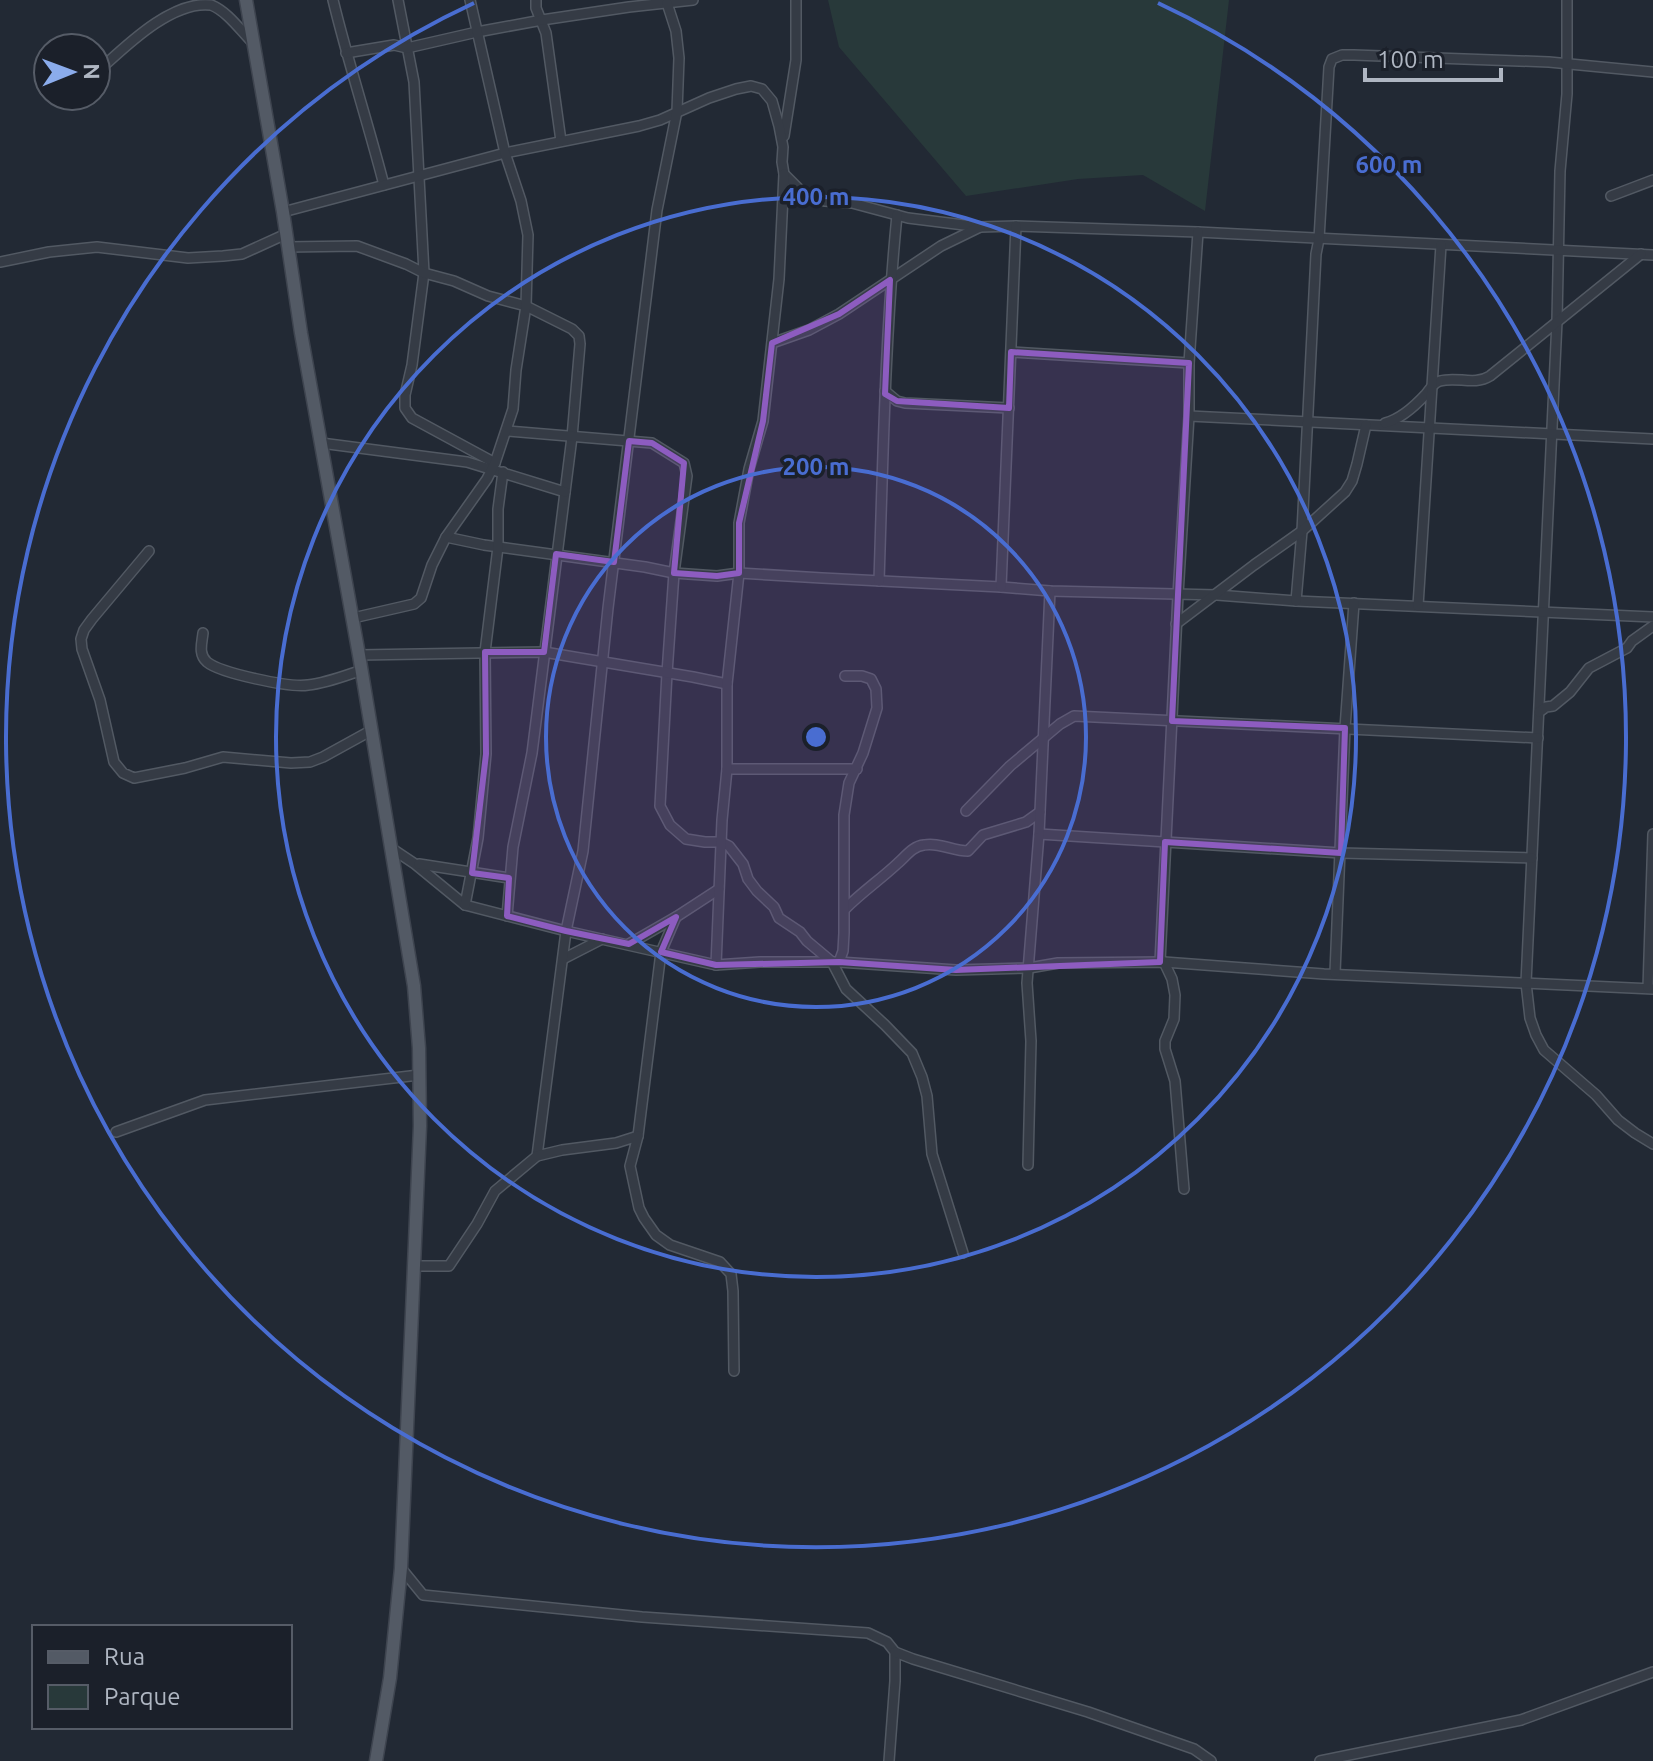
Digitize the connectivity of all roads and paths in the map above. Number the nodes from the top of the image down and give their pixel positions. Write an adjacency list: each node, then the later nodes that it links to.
1 (246, 0): 12 (main road)
2 (333, 0): 14 (street)
3 (398, 0): 13 (street)
4 (470, 0): 11 (street)
5 (536, 0): 10 (street)
6 (693, 0): 9 (street)
7 (796, 0): 20 (street)
8 (1567, 0): 16 (street)
9 (667, 3): 10 (street); 18 (street)
10 (542, 20): 11 (street); 19 (street)
11 (477, 32): 13 (street); 21 (street)
12 (253, 43): 15 (street); 27 (main road)
13 (407, 48): 14 (street); 23 (street)
14 (346, 53): 25 (street)
15 (112, 58)
16 (1567, 65): 17 (street); 32 (street); 35 (street)
17 (1653, 72)
18 (677, 111): 19 (street); 20 (street); 57 (street)
19 (561, 141): 21 (street)
20 (783, 147): 22 (street)
21 (505, 153): 23 (street); 41 (street)
22 (784, 174): 28 (street); 43 (street)
23 (418, 177): 25 (street); 39 (street)
24 (1653, 180): 26 (street)
25 (384, 185): 27 (street)
26 (1611, 196)
27 (283, 212): 33 (main road)
28 (897, 215): 30 (street); 40 (street)
29 (1016, 226): 30 (street); 31 (street); 44 (street)
30 (980, 227): 40 (street)
31 (1198, 232): 32 (street); 45 (street)
32 (1319, 239): 34 (street); 50 (street)
33 (287, 241): 38 (street); 39 (street); 58 (main road)
34 (1441, 245): 35 (street); 46 (street)
35 (1558, 250): 36 (street); 42 (street)
36 (1641, 254): 37 (street); 42 (street)
37 (1653, 255)
38 (0, 262)
39 (424, 273): 41 (street); 59 (street)
40 (890, 280): 43 (street); 47 (street)
41 (526, 306): 53 (street); 55 (street)
42 (1557, 321): 46 (street); 54 (street)
43 (772, 343): 69 (street)
44 (1011, 352): 45 (street); 48 (street)
45 (1189, 363): 49 (street)
46 (1432, 386): 51 (street); 52 (street)
47 (885, 391): 48 (street); 70 (street)
48 (1009, 408): 71 (street)
49 (1189, 416): 50 (street); 73 (street)
50 (1308, 423): 51 (street); 62 (street)
51 (1370, 425): 52 (street); 62 (street)
52 (1430, 428): 54 (street); 77 (street)
53 (507, 431): 55 (street); 59 (street)
54 (1551, 435): 56 (street); 78 (street)
55 (572, 437): 57 (street); 61 (street)
56 (1653, 439)
57 (629, 441): 67 (street); 68 (street)
58 (321, 443): 59 (street); 80 (main road)
59 (494, 466): 60 (street); 63 (street)
60 (503, 472): 61 (street); 64 (street)
61 (565, 492): 66 (street)
62 (1302, 531): 74 (street); 75 (street)
63 (446, 537): 64 (street); 80 (street)
64 (498, 547): 66 (street); 84 (street)
65 (149, 551): 95 (street)
66 (556, 554): 67 (street); 85 (street)
67 (614, 562): 68 (street); 87 (street)
68 (674, 573): 69 (street); 89 (street)
69 (739, 573): 70 (street); 91 (street)
70 (879, 581): 71 (street)
71 (1001, 587): 72 (street)
72 (1050, 591): 73 (street); 97 (street)
73 (1178, 595): 74 (street); 81 (street)
74 (1217, 595): 75 (street); 81 (street)
75 (1296, 601): 76 (street)
76 (1354, 603): 77 (street); 94 (street)
77 (1418, 606): 78 (street)
78 (1544, 612): 79 (street); 92 (street)
79 (1653, 617)
80 (353, 618): 86 (main road)
81 (1176, 624): 93 (street)
82 (1653, 626): 92 (street)
83 (203, 633): 88 (street)
84 (485, 652): 85 (street); 86 (street); 110 (street)
85 (544, 652): 87 (street); 111 (street)
86 (359, 655): 88 (main road)
87 (603, 662): 89 (street); 117 (street)
88 (362, 670): 95 (main road)
89 (667, 673): 91 (street); 104 (street)
90 (845, 676): 99 (street)
91 (727, 684): 98 (street)
92 (1539, 712): 96 (street)
93 (1172, 721): 94 (street); 97 (street); 105 (street)
94 (1345, 728): 96 (street); 107 (street)
95 (372, 730): 106 (main road)
96 (1538, 738): 108 (street)
97 (1043, 740): 100 (street); 101 (street)
98 (727, 769): 99 (street); 104 (street)
99 (857, 769): 114 (street)
100 (966, 811)
101 (1040, 812): 102 (street); 114 (street)
102 (1039, 834): 105 (street); 125 (street)
103 (1653, 834): 128 (street)
104 (721, 842): 112 (street); 122 (street)
105 (1165, 842): 107 (street); 123 (street)
106 (391, 848): 109 (street); 129 (main road)
107 (1341, 853): 108 (street); 126 (street)
108 (1532, 858): 127 (street)
109 (415, 864): 110 (street); 113 (street)
110 (472, 873): 111 (street); 113 (street)
111 (509, 878): 115 (street)
112 (719, 889): 116 (street); 124 (street)
113 (465, 905): 115 (street)
114 (845, 909): 122 (street)
115 (507, 916): 117 (street)
116 (676, 917): 119 (street); 120 (street)
117 (566, 931): 118 (street); 121 (street)
118 (602, 939): 119 (street); 121 (street)
119 (629, 944): 120 (street)
120 (661, 952): 124 (street); 131 (street)
121 (563, 959): 133 (street)
122 (836, 962): 124 (street); 125 (street); 136 (street)
123 (1162, 962): 125 (street); 126 (street); 135 (street)
124 (716, 965)
125 (1029, 968): 134 (street)
126 (1335, 973): 127 (street)
127 (1526, 983): 128 (street); 132 (street)
128 (1650, 988)
129 (419, 1075): 130 (street); 137 (main road)
130 (116, 1132)
131 (638, 1136): 133 (street); 138 (street)
132 (1653, 1144)
133 (537, 1156): 137 (street)
134 (1028, 1165)
135 (1184, 1189)
136 (963, 1253)
137 (413, 1266): 139 (main road)
138 (734, 1371)
139 (401, 1568): 140 (street); 142 (main road)
140 (895, 1652): 143 (street); 144 (street)
141 (1653, 1672): 145 (street)
142 (376, 1761)
143 (889, 1761)
144 (1211, 1761)
145 (1320, 1761)

